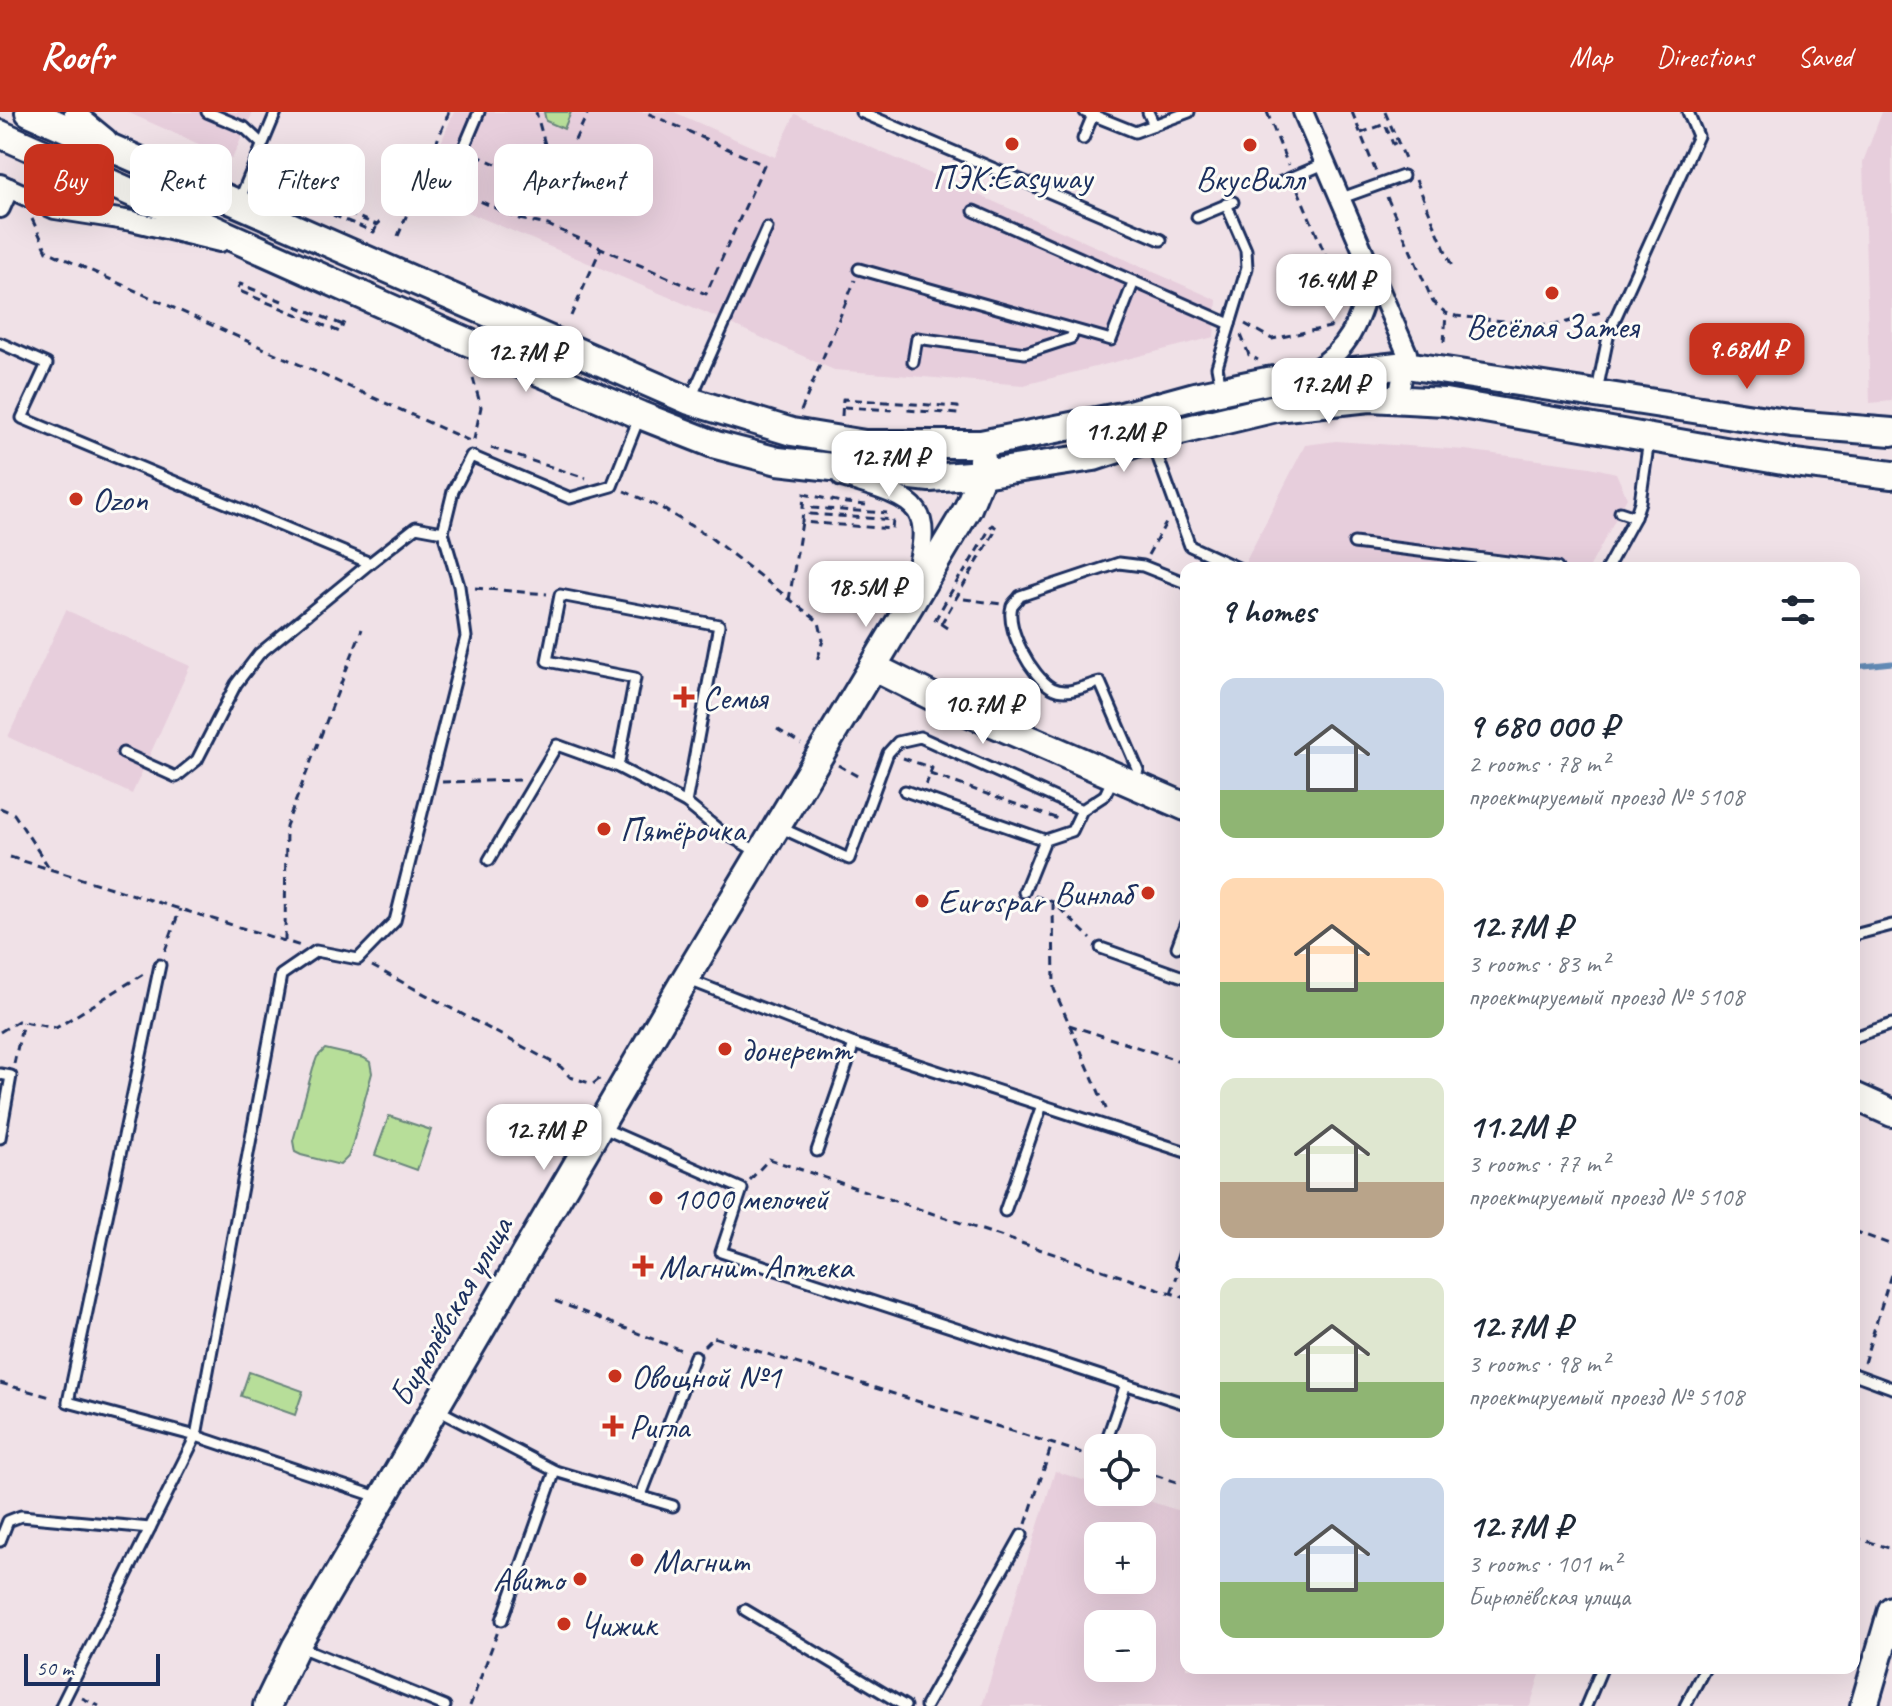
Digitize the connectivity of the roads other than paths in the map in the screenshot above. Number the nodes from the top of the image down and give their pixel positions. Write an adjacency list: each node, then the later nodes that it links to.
1 (29, 112): 17 (main road)
2 (74, 112): 17 (street)
3 (207, 112): 15 (lane)
4 (276, 112): 15 (lane)
5 (479, 112): 16 (lane)
6 (861, 112): 28 (lane)
7 (1148, 112): 12 (lane)
8 (1189, 112): 12 (lane)
9 (1303, 112): 18 (street)
10 (1688, 112): 40 (lane)
11 (1089, 114): 12 (lane); 14 (lane)
12 (1154, 125)
13 (0, 134): 29 (main road)
14 (1083, 139)
15 (262, 144)
16 (466, 144)
17 (128, 155): 24 (main road)
18 (1324, 164): 21 (lane); 23 (street)
19 (1408, 176): 23 (lane)
20 (248, 178): 24 (lane)
21 (1279, 183)
22 (3, 196): 29 (street)
23 (1339, 199): 31 (street)
24 (237, 204): 42 (main road)
25 (974, 211): 32 (lane)
26 (1197, 217): 33 (lane)
27 (767, 228): 42 (lane)
28 (1161, 240)
29 (276, 257): 43 (main road)
30 (859, 269): 34 (lane)
31 (1372, 276): 37 (street); 38 (street)
32 (1134, 281): 33 (lane); 34 (lane)
33 (1234, 322): 39 (lane)
34 (1074, 331): 36 (lane)
35 (0, 343): 58 (lane)
36 (913, 362)
37 (1406, 365): 38 (main road); 40 (main road); 41 (street)
38 (1303, 376): 39 (main road)
39 (1222, 391): 47 (main road)
40 (1597, 395): 44 (main road)
41 (1398, 398): 45 (main road); 46 (main road)
42 (690, 401): 47 (main road)
43 (640, 415): 48 (main road); 53 (lane)
44 (1892, 432)
45 (1151, 438): 49 (main road); 55 (lane)
46 (1649, 438): 50 (main road); 52 (lane)
47 (981, 444): 49 (main road)
48 (797, 464): 49 (main road); 60 (street)
49 (982, 474): 60 (main road, Бирюлёвская улица)
50 (1892, 475)
51 (1620, 512): 52 (lane)
52 (1635, 517): 57 (lane)
53 (443, 532): 58 (lane); 101 (lane)
54 (1354, 543): 56 (lane)
55 (1225, 562)
56 (1508, 562)
57 (1610, 562)
58 (370, 563): 62 (lane)
59 (1180, 581): 64 (lane)
60 (902, 617): 61 (main road, Бирюлёвская улица)
61 (873, 667): 64 (main road); 69 (main road, Бирюлёвская улица)
62 (123, 753)
63 (618, 767): 66 (lane); 66 (lane); 72 (lane)
64 (1123, 779): 67 (main road); 68 (lane)
65 (905, 791): 70 (lane)
66 (686, 803): 71 (lane)
67 (1180, 804)
68 (1082, 810): 69 (lane); 70 (lane)
69 (778, 827): 71 (main road, Бирюлёвская улица)
70 (1045, 840): 73 (lane)
71 (761, 854): 81 (main road, Бирюлёвская улица)
72 (489, 860)
73 (1024, 892)
74 (1892, 925): 75 (lane)
75 (1860, 933)
76 (1180, 939): 77 (lane)
77 (1177, 947)
78 (1101, 948): 80 (lane)
79 (160, 965): 101 (lane)
80 (1180, 976)
81 (686, 978): 84 (lane); 89 (main road, Бирюлёвская улица)
82 (1892, 1024): 83 (lane)
83 (1860, 1035)
84 (854, 1044): 87 (lane); 92 (lane)
85 (0, 1074): 90 (lane)
86 (1860, 1099): 88 (main road)
87 (1042, 1105): 91 (lane); 93 (lane)
88 (1892, 1113)
89 (600, 1127): 96 (lane); 99 (main road, Бирюлёвская улица)
90 (0, 1138)
91 (1180, 1150)
92 (817, 1151)
93 (1005, 1211)
94 (695, 1356): 103 (lane)
95 (1860, 1376): 97 (lane)
96 (1126, 1384): 98 (lane); 100 (lane)
97 (1892, 1388)
98 (1180, 1402)
99 (435, 1408): 102 (lane); 104 (main road, Бирюлёвская улица)
100 (1109, 1434)
101 (196, 1436): 104 (lane); 106 (lane)
102 (555, 1471): 103 (lane); 111 (lane)
103 (641, 1495): 105 (lane)
104 (384, 1499): 112 (main road, Бирюлёвская улица)
105 (673, 1506)
106 (150, 1528): 108 (lane); 115 (lane)
107 (1022, 1535): 119 (lane)
108 (0, 1541)
109 (745, 1610): 118 (lane)
110 (1892, 1610): 122 (main road)
111 (502, 1620)
112 (296, 1646): 116 (main road, Бирюлёвская улица); 117 (lane)
113 (1599, 1674): 120 (lane)
114 (1702, 1674): 121 (lane)
115 (61, 1706)
116 (267, 1706)
117 (445, 1706)
118 (905, 1706)
119 (926, 1706)
120 (1586, 1706)
121 (1685, 1706)
122 (1864, 1706)

